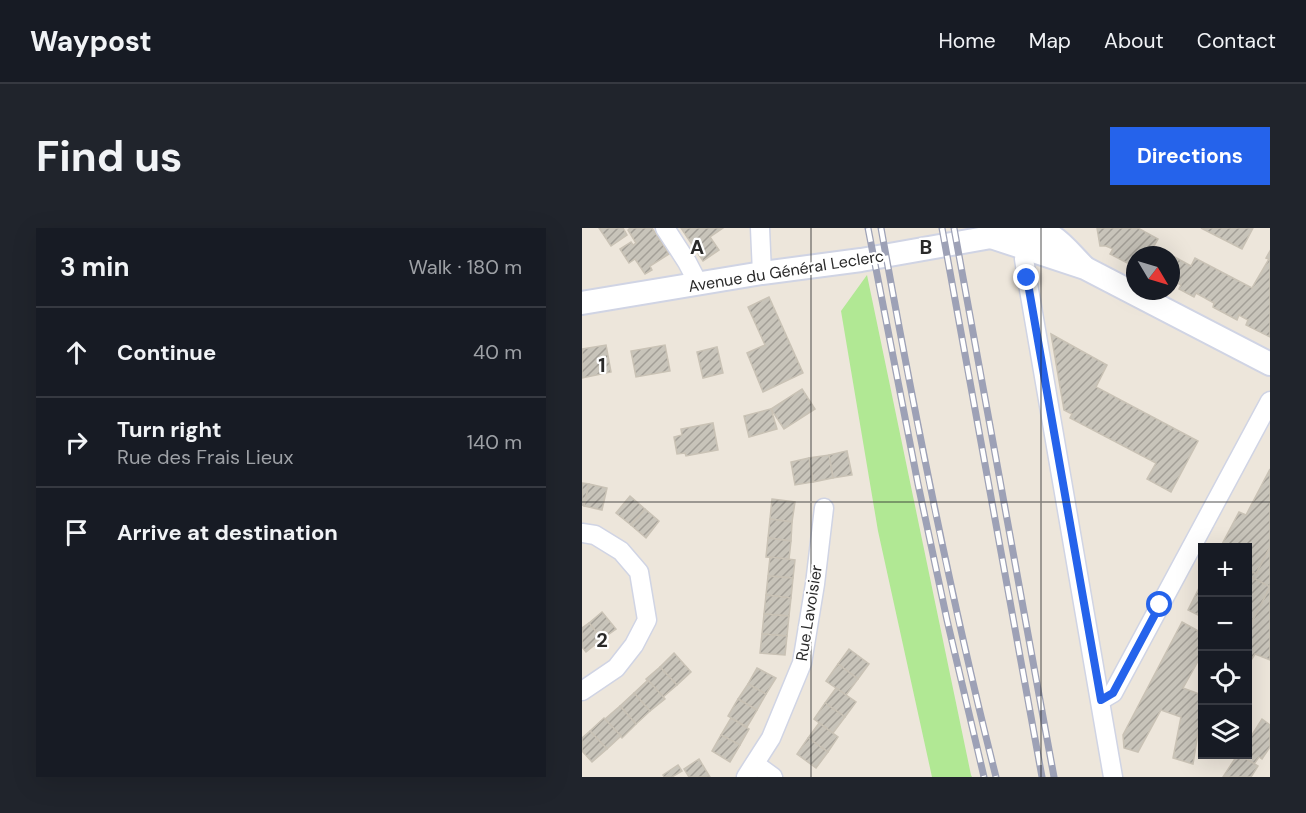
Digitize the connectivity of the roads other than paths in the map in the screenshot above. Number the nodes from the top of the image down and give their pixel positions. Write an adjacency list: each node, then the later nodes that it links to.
1 (665, 228): 6 (street)
2 (760, 228): 5 (street)
3 (1028, 236): 4 (street); 4 (street); 5 (street, Avenue du Général Leclerc); 13 (street)
4 (1070, 244): 8 (street)
5 (762, 273): 6 (street, Avenue du Général Leclerc)
6 (699, 285): 7 (street, Avenue du Général Leclerc)
7 (582, 303)
8 (1270, 364)
9 (1270, 401): 13 (street)
10 (824, 508): 14 (street, Rue Lavoisier)
11 (582, 533): 12 (street)
12 (582, 691)
13 (1101, 700): 16 (street)
14 (751, 770): 15 (street)
15 (773, 777)
16 (1113, 777)

